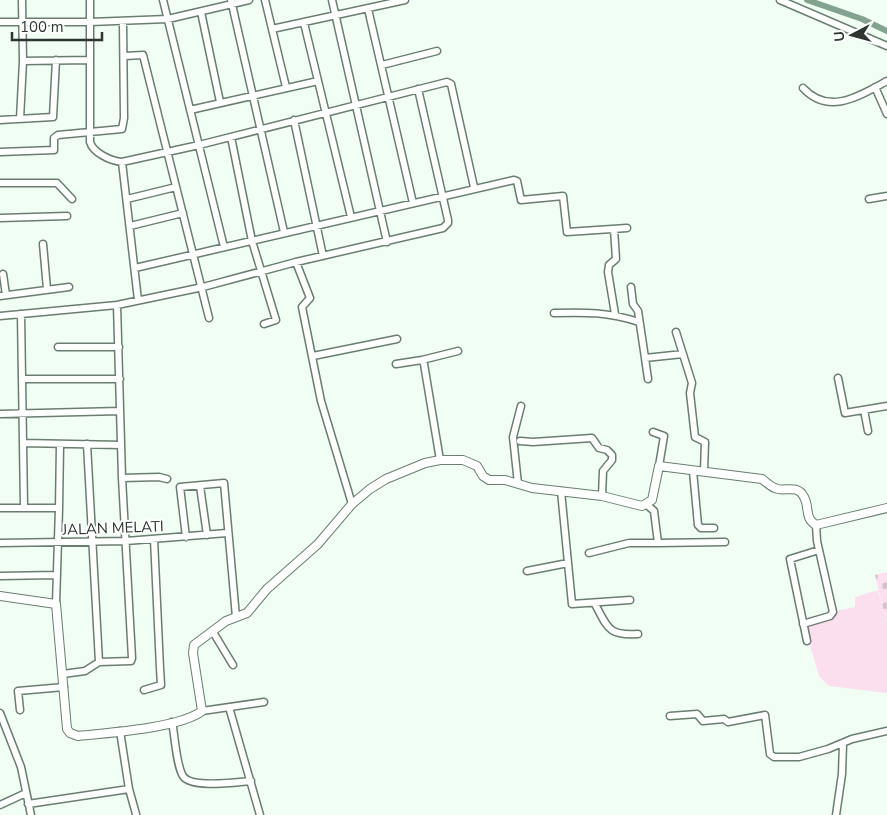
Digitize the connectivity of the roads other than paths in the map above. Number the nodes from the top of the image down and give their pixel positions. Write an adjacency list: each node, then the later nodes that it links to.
1 (22, 0): 15 (street)
2 (90, 0): 16 (street)
3 (163, 0): 13 (street)
4 (249, 0): 9 (street)
5 (265, 0): 19 (street)
6 (332, 0): 12 (street)
7 (405, 0): 10 (street)
8 (780, 0): 20 (street)
9 (232, 3): 11 (street); 33 (street)
10 (368, 9): 12 (street); 26 (street)
11 (201, 12): 13 (street); 35 (street)
12 (336, 16): 18 (street); 36 (street)
13 (168, 19): 17 (street); 37 (street)
14 (0, 22): 15 (street)
15 (22, 22): 16 (street); 25 (street)
16 (90, 22): 17 (street); 24 (street)
17 (123, 22): 22 (street)
18 (304, 23): 19 (street); 27 (street)
19 (272, 29): 29 (street)
20 (887, 46)
21 (437, 51): 26 (street)
22 (124, 56): 44 (street); 48 (street)
23 (56, 60): 24 (street); 25 (street); 40 (street)
24 (90, 60): 44 (street)
25 (23, 61): 40 (street)
26 (382, 65): 34 (street)
27 (318, 81): 29 (street); 38 (street)
28 (887, 81): 30 (street)
29 (286, 87): 33 (street)
30 (875, 87): 31 (street); 39 (street)
31 (803, 88)
32 (418, 89): 34 (street); 51 (street); 53 (street)
33 (252, 96): 35 (street); 43 (street)
34 (389, 97): 36 (street); 58 (street)
35 (220, 102): 37 (street)
36 (357, 104): 38 (street); 59 (street)
37 (190, 110): 46 (street)
38 (325, 113): 42 (street); 62 (street)
39 (887, 114)
40 (20, 119): 41 (street)
41 (0, 120)
42 (294, 120): 43 (street); 64 (street)
43 (262, 129): 45 (street); 68 (street)
44 (89, 132): 47 (street); 49 (street)
45 (231, 137): 46 (street); 69 (street)
46 (199, 145): 48 (street); 72 (street)
47 (0, 152)
48 (167, 152): 49 (street); 52 (street)
49 (122, 162): 56 (street)
50 (0, 184): 55 (street)
51 (474, 187): 53 (street); 67 (street)
52 (176, 188): 56 (street); 60 (street)
53 (443, 195): 58 (street); 70 (street)
54 (887, 196): 57 (street)
55 (72, 199)
56 (127, 199): 65 (street)
57 (869, 199)
58 (413, 203): 59 (street)
59 (380, 210): 62 (street); 70 (street)
60 (183, 213): 65 (street); 73 (street)
61 (67, 216): 63 (street)
62 (351, 217): 64 (street)
63 (0, 218)
64 (316, 224): 68 (street); 74 (street)
65 (130, 226): 76 (street)
66 (627, 228): 67 (street)
67 (614, 229): 88 (street)
68 (284, 232): 69 (street)
69 (252, 241): 72 (street); 77 (street)
70 (387, 242): 74 (street)
71 (43, 244): 82 (street)
72 (224, 248): 73 (street)
73 (194, 255): 76 (street); 80 (street)
74 (323, 256): 75 (street)
75 (296, 262): 77 (street); 99 (street)
76 (135, 268): 84 (street)
77 (261, 273): 80 (street); 92 (street)
78 (3, 274): 83 (street)
79 (69, 287): 82 (street)
80 (203, 287): 84 (street); 90 (street)
81 (630, 287): 91 (street)
82 (47, 289): 83 (street)
83 (3, 296)
84 (138, 300): 85 (street)
85 (117, 305): 87 (street); 96 (street)
86 (554, 313): 88 (street)
87 (21, 314): 89 (street); 104 (street)
88 (614, 314): 91 (street)
89 (0, 316)
90 (209, 318)
91 (639, 322): 100 (street)
92 (264, 324)
93 (676, 332): 98 (street)
94 (397, 339): 99 (street)
95 (58, 347): 96 (street)
96 (118, 347): 105 (street)
97 (458, 350): 101 (street)
98 (683, 354): 100 (street); 123 (street)
99 (313, 356): 130 (street)
100 (645, 358): 106 (street)
101 (422, 360): 102 (street); 120 (street)
102 (396, 364)
103 (838, 378): 109 (street)
104 (23, 379): 105 (street); 111 (street)
105 (120, 379): 110 (street)
106 (648, 379)
107 (521, 406): 126 (street)
108 (887, 406): 109 (street)
109 (864, 410): 113 (street)
110 (120, 411): 111 (street); 119 (street)
111 (23, 412): 112 (street); 116 (street)
112 (0, 414)
113 (868, 431)
114 (654, 432): 121 (street)
115 (520, 441): 129 (street)
116 (23, 443): 117 (street); 133 (street)
117 (60, 444): 118 (street); 134 (street)
118 (87, 444): 119 (street); 144 (street)
119 (121, 445): 124 (street)
120 (440, 460): 126 (street); 130 (street)
121 (659, 466): 122 (street); 131 (street)
122 (693, 471): 123 (street); 137 (street)
123 (704, 471): 136 (street)
124 (122, 478): 125 (street); 142 (street)
125 (167, 479)
126 (518, 484): 128 (street)
127 (200, 486): 138 (street); 139 (street); 140 (street)
128 (561, 491): 129 (street); 150 (street)
129 (602, 496): 131 (street)
130 (352, 504): 158 (street)
131 (647, 505): 147 (street)
132 (0, 508): 133 (street)
133 (24, 508): 134 (street)
134 (59, 508): 143 (street)
135 (887, 508): 136 (street)
136 (816, 525): 148 (street)
137 (714, 528)
138 (227, 533): 139 (street, JALAN MELATI); 158 (street)
139 (207, 535): 140 (street, JALAN MELATI)
140 (186, 537): 141 (street, JALAN MELATI)
141 (154, 539): 142 (street, JALAN MELATI); 167 (street)
142 (126, 541): 144 (street, JALAN MELATI); 163 (street)
143 (58, 542): 144 (street, JALAN MELATI); 146 (street, JALAN MELATI); 152 (street)
144 (92, 542): 163 (street)
145 (725, 542): 147 (street)
146 (0, 543)
147 (658, 543): 149 (street)
148 (819, 550): 159 (street); 159 (street)
149 (589, 553)
150 (568, 562): 151 (street); 157 (street)
151 (528, 571)
152 (56, 575): 153 (street); 156 (street)
153 (0, 576)
154 (0, 596): 156 (street)
155 (630, 600): 157 (street)
156 (56, 604): 165 (street)
157 (595, 604): 161 (street)
158 (236, 617): 160 (street)
159 (803, 624): 162 (street)
160 (212, 632): 164 (street); 171 (street)
161 (638, 634)
162 (807, 642)
163 (99, 662): 165 (street)
164 (233, 665)
165 (63, 674): 166 (street)
166 (64, 687): 170 (street); 175 (street)
167 (144, 690)
168 (264, 702): 169 (street)
169 (229, 707): 171 (street); 178 (street)
170 (20, 710)
171 (202, 711): 174 (street)
172 (0, 713): 180 (street)
173 (670, 716): 177 (street)
174 (172, 722): 175 (street); 178 (street)
175 (120, 731): 179 (street)
176 (887, 731): 177 (street)
177 (843, 744): 186 (street)
178 (251, 781): 185 (street)
179 (129, 789): 182 (street); 183 (street)
180 (26, 793): 181 (street); 182 (street)
181 (0, 804)
182 (28, 804): 184 (street)
183 (136, 814)
184 (31, 815)
185 (260, 815)
186 (836, 815)

